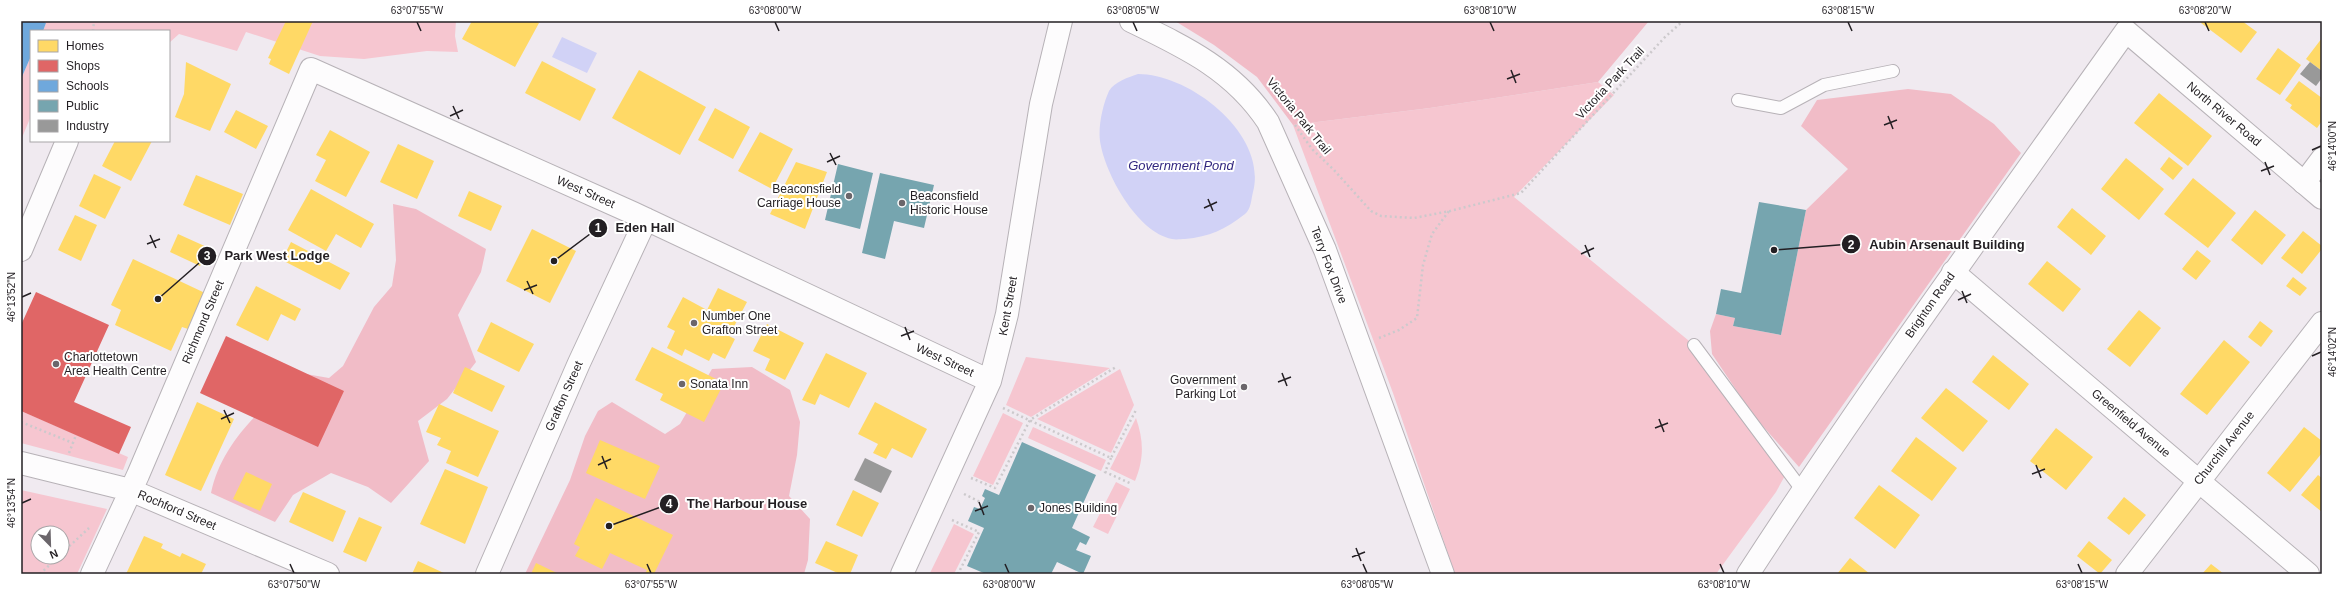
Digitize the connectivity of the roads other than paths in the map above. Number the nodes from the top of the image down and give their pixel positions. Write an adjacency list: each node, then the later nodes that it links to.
1 (1061, 21): 16 (street, Kent Street)
2 (1131, 21): 25 (street, Terry Fox Drive)
3 (2129, 26): 9 (street, North River Road); 13 (street, Brighton Road)
4 (312, 68): 11 (street, West Street); 19 (street, Richmond Street)
5 (1893, 71): 6 (lane)
6 (1738, 100)
7 (67, 142): 12 (street)
8 (2322, 159): 9 (street)
9 (2304, 182): 10 (street, North River Road)
10 (2322, 198)
11 (646, 219): 16 (street, West Street); 23 (street, Grafton Street)
12 (21, 250)
13 (1952, 272): 18 (street, Greenfield Avenue); 20 (street, Brighton Road)
14 (2322, 323): 18 (street, Churchill Avenue)
15 (1694, 345): 20 (lane)
16 (990, 381): 24 (street, Kent Street)
17 (21, 463): 19 (street, Rochford Street)
18 (2198, 480): 27 (street, Churchill Avenue); 28 (street, Greenfield Avenue)
19 (130, 490): 21 (street, Richmond Street); 22 (street, Rochford Street)
20 (1802, 490): 26 (street, Brighton Road)
21 (92, 574)
22 (328, 574)
23 (487, 574)
24 (902, 574)
25 (1442, 574)
26 (1748, 574)
27 (2127, 574)
28 (2308, 574)

